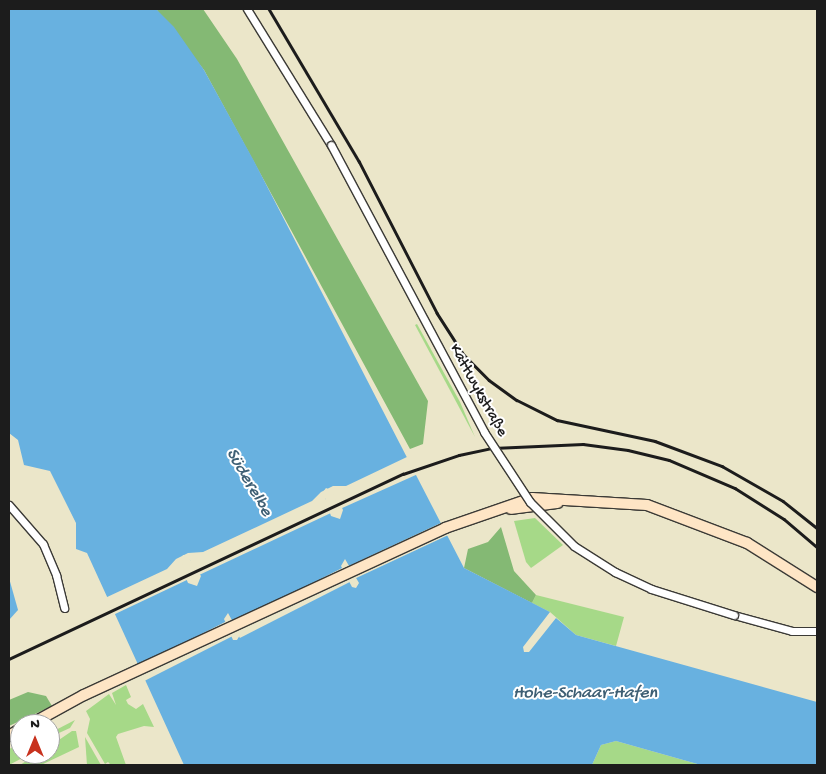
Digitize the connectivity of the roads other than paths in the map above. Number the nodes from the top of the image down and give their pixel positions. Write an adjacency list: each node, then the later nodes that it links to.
1 (247, 9): 5 (street, Kattwykstraße, bridge)
2 (9, 505): 4 (street)
3 (817, 587): 6 (main road)
4 (64, 608)
5 (817, 631)
6 (51, 714)

